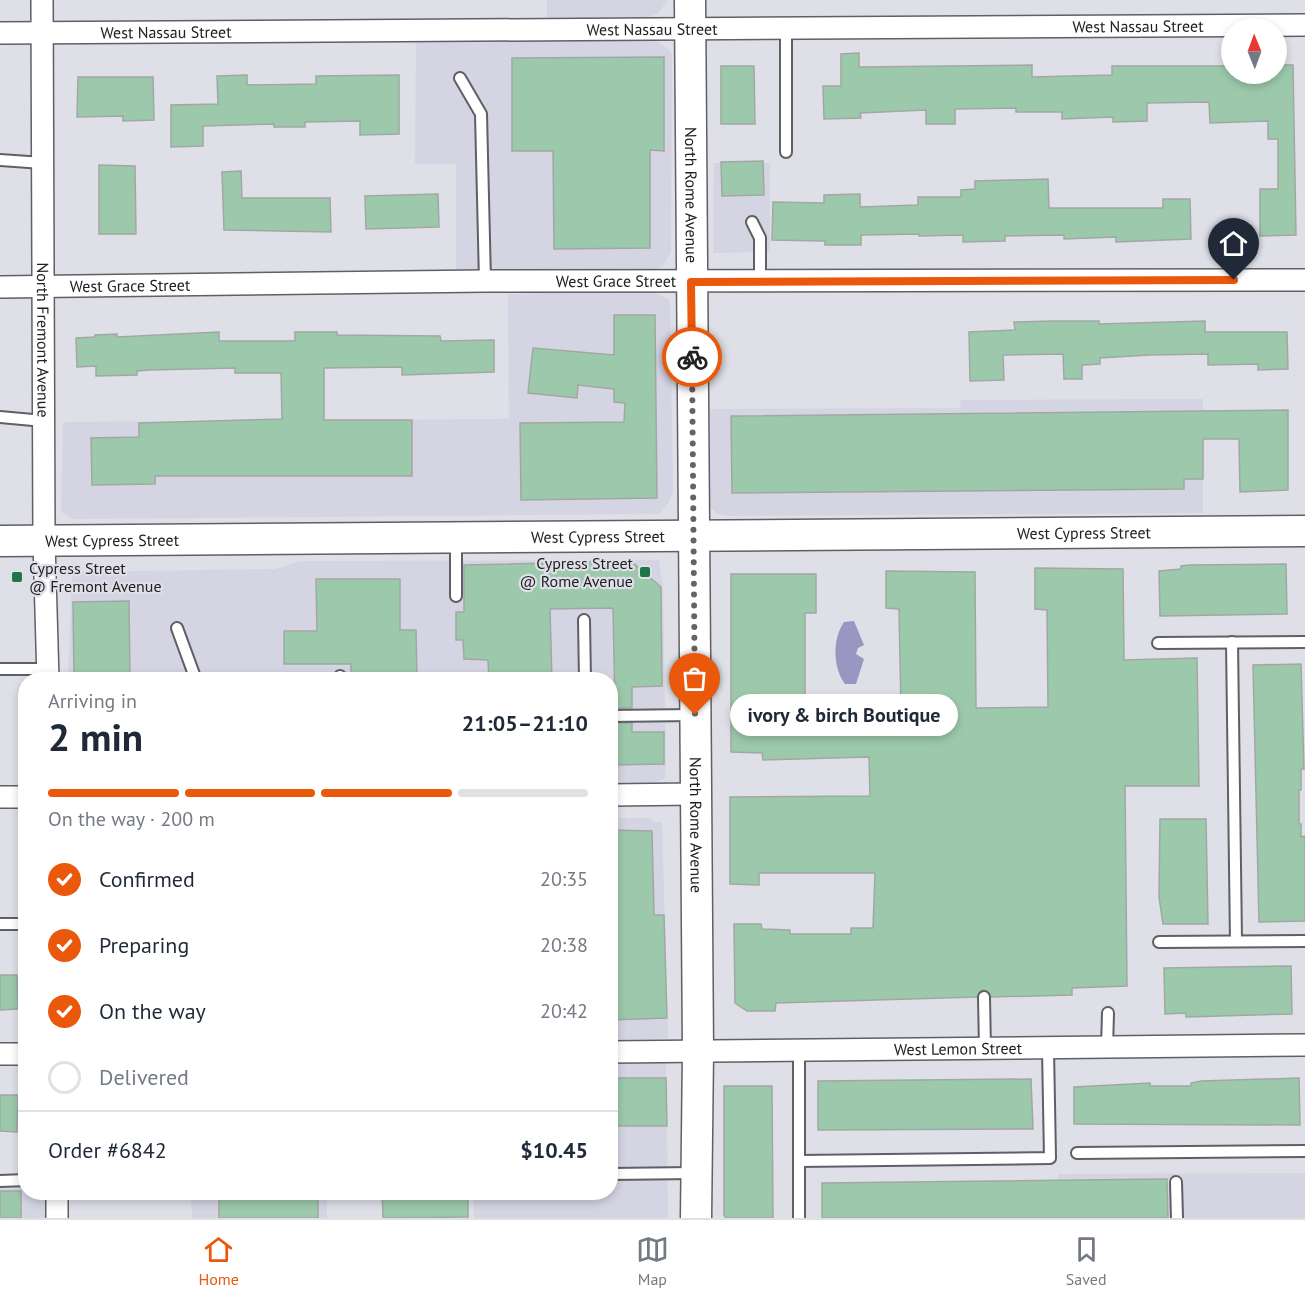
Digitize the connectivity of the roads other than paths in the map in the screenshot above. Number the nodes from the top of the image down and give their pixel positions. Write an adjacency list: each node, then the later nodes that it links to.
1 (42, 0): 7 (street, North Fremont Avenue)
2 (690, 0): 5 (street, North Rome Avenue)
3 (1305, 25): 4 (street, West Nassau Street)
4 (786, 29): 5 (street, West Nassau Street); 9 (lane)
5 (690, 30): 7 (street, West Nassau Street); 15 (street, North Rome Avenue)
6 (0, 33): 7 (street, West Nassau Street)
7 (42, 33): 11 (street, North Fremont Avenue)
8 (459, 78): 14 (lane)
9 (786, 152)
10 (0, 160): 11 (lane)
11 (43, 163): 18 (street, North Fremont Avenue)
12 (752, 222): 16 (lane)
13 (1305, 280): 16 (street, West Grace Street)
14 (485, 281): 15 (street, West Grace Street); 18 (street, West Grace Street)
15 (691, 282): 16 (street, West Grace Street); 22 (street, North Rome Avenue)
16 (760, 282)
17 (0, 286): 18 (street, West Grace Street)
18 (44, 286): 20 (street, North Fremont Avenue)
19 (0, 417): 20 (lane)
20 (44, 421): 25 (street, North Fremont Avenue)
21 (1305, 531): 22 (street, West Cypress Street)
22 (693, 536): 23 (street, West Cypress Street); 37 (street, North Rome Avenue)
23 (456, 538): 25 (street, West Cypress Street); 26 (lane)
24 (0, 541): 25 (street, West Cypress Street)
25 (44, 541): 34 (street, North Fremont Avenue)
26 (456, 596)
27 (584, 620): 36 (lane)
28 (177, 628): 35 (lane)
29 (1232, 642): 30 (lane); 31 (lane); 47 (lane)
30 (1305, 642)
31 (1158, 643)
32 (0, 669): 33 (lane)
33 (29, 672)
34 (48, 672)
35 (193, 672)
36 (585, 672)
37 (695, 715): 38 (lane); 39 (street, North Rome Avenue)
38 (618, 716)
39 (696, 794): 40 (street); 56 (street, North Rome Avenue)
40 (618, 795)
41 (0, 797): 42 (street)
42 (18, 797)
43 (0, 924): 44 (lane)
44 (18, 924)
45 (1305, 941): 47 (lane)
46 (1159, 942): 47 (lane)
47 (1236, 942)
48 (984, 997): 53 (lane)
49 (1108, 1013): 52 (lane)
50 (1305, 1045): 52 (street, West Lemon Street)
51 (1048, 1048): 52 (street, West Lemon Street); 53 (street, West Lemon Street); 61 (lane)
52 (1107, 1048)
53 (985, 1049): 54 (street, West Lemon Street)
54 (799, 1051): 56 (street, West Lemon Street); 61 (lane)
55 (618, 1052): 56 (street, West Lemon Street)
56 (698, 1052): 62 (street, North Rome Avenue)
57 (0, 1054): 58 (street)
58 (18, 1054)
59 (1305, 1151): 60 (lane)
60 (1077, 1153)
61 (799, 1161): 70 (lane)
62 (697, 1173): 63 (lane); 69 (street, North Rome Avenue)
63 (618, 1174)
64 (18, 1180): 65 (lane)
65 (0, 1181)
66 (1176, 1182): 71 (lane)
67 (57, 1200): 68 (street)
68 (57, 1218)
69 (696, 1218)
70 (799, 1218)
71 (1177, 1218)

